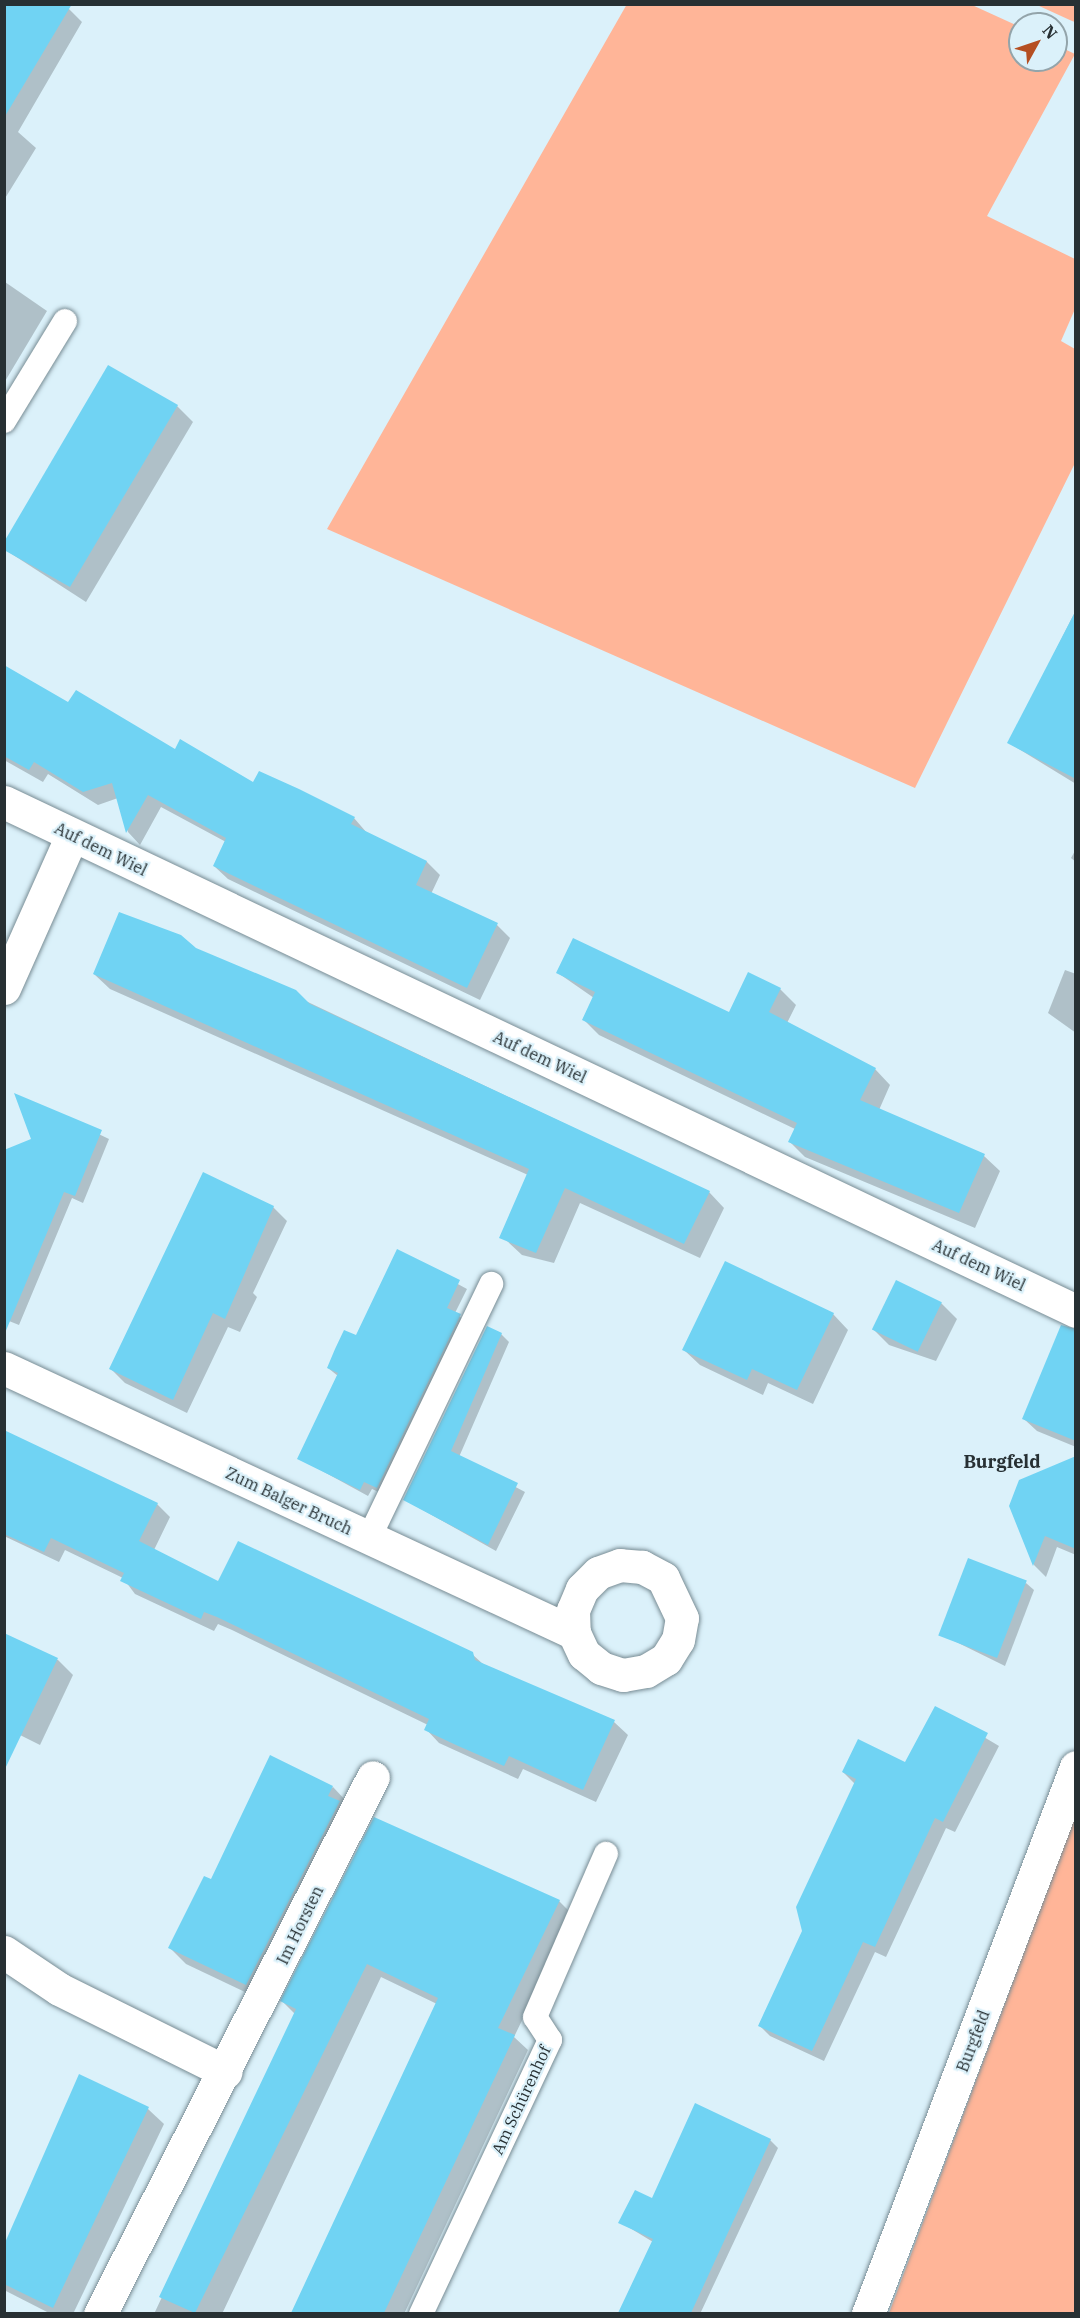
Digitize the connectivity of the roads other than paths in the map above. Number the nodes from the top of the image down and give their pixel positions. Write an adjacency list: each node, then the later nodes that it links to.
1 (65, 321): 2 (lane)
2 (4, 421)
3 (4, 802): 4 (street, Auf dem Wiel)
4 (72, 835): 5 (street); 7 (street, Auf dem Wiel)
5 (4, 988)
6 (491, 1284): 9 (lane)
7 (1076, 1311)
8 (4, 1368): 9 (street, Zum Balger Bruch)
9 (369, 1538): 10 (street, Zum Balger Bruch)
10 (574, 1633)
11 (1076, 1767): 18 (street, Burgfeld)
12 (373, 1777): 15 (street, Im Horsten)
13 (606, 1854): 17 (lane, Am Schürenhof)
14 (4, 1952): 15 (street)
15 (226, 2072): 16 (street, Im Horsten)
16 (100, 2313)
17 (421, 2313)
18 (868, 2313)

